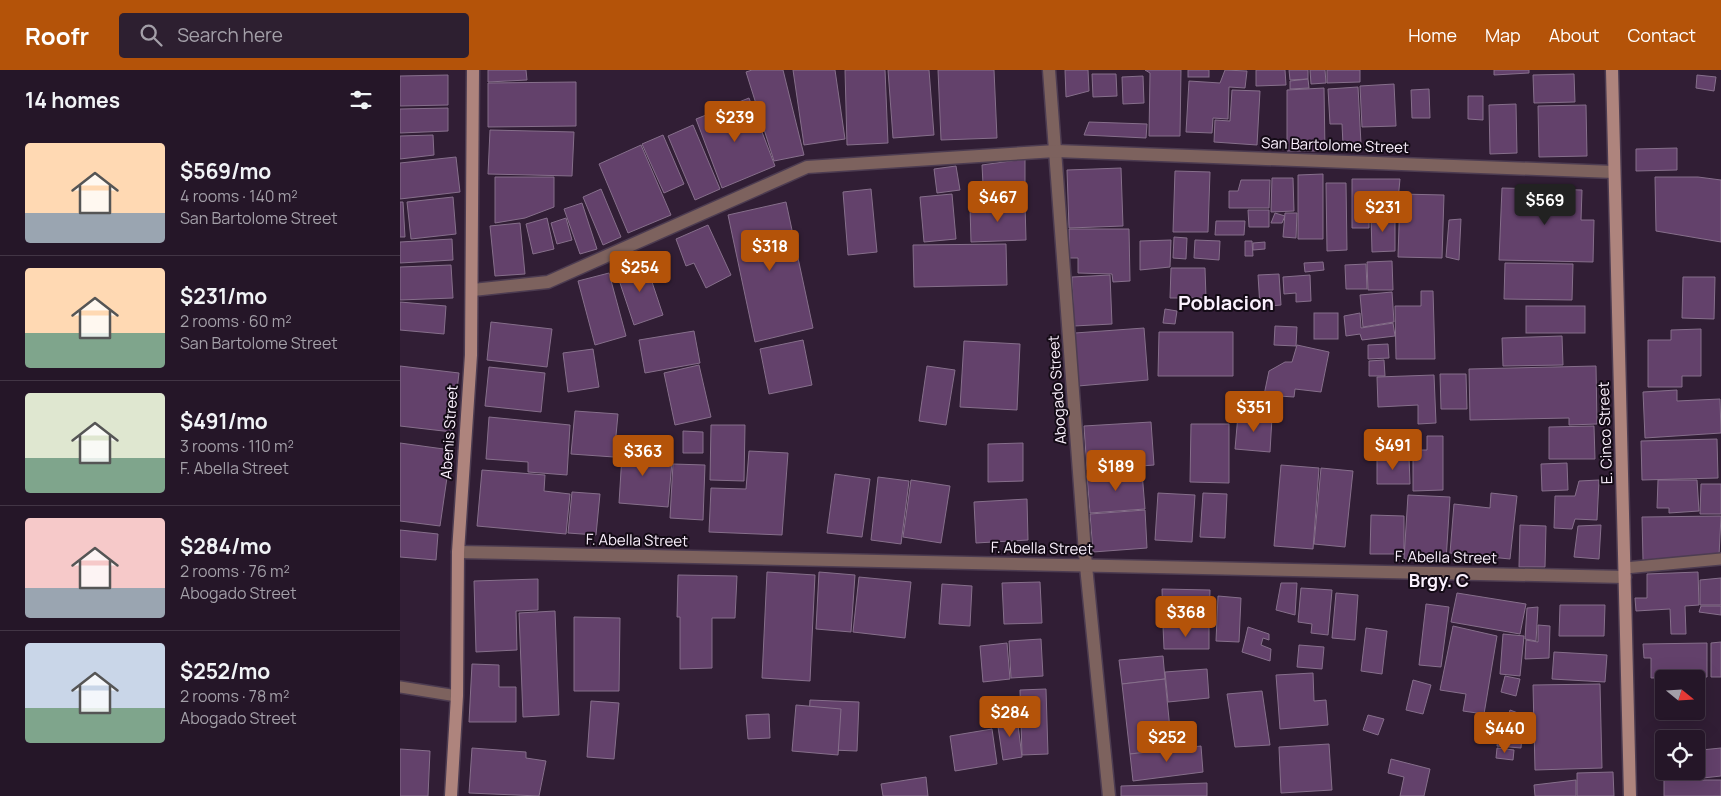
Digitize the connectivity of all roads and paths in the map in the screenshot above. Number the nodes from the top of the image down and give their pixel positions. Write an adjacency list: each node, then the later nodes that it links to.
1 (473, 70): 6 (street, Abenis Street)
2 (1049, 70): 4 (street, Abogado Street)
3 (1612, 70): 5 (street, E. Cinco Street)
4 (1056, 151): 5 (street, San Bartolome Street); 6 (street, San Bartolome Street); 9 (street, Abogado Street)
5 (1614, 172): 10 (street, E. Cinco Street)
6 (473, 290): 7 (street, Abenis Street)
7 (458, 552): 9 (street, F. Abella Street); 12 (street, Abenis Street)
8 (1721, 559): 10 (lane)
9 (1086, 566): 10 (street, F. Abella Street); 14 (street, Abogado Street)
10 (1625, 573): 15 (street, E. Cinco Street)
11 (400, 687): 12 (lane)
12 (457, 696): 13 (street, Abenis Street)
13 (451, 796)
14 (1109, 796)
15 (1630, 796)

